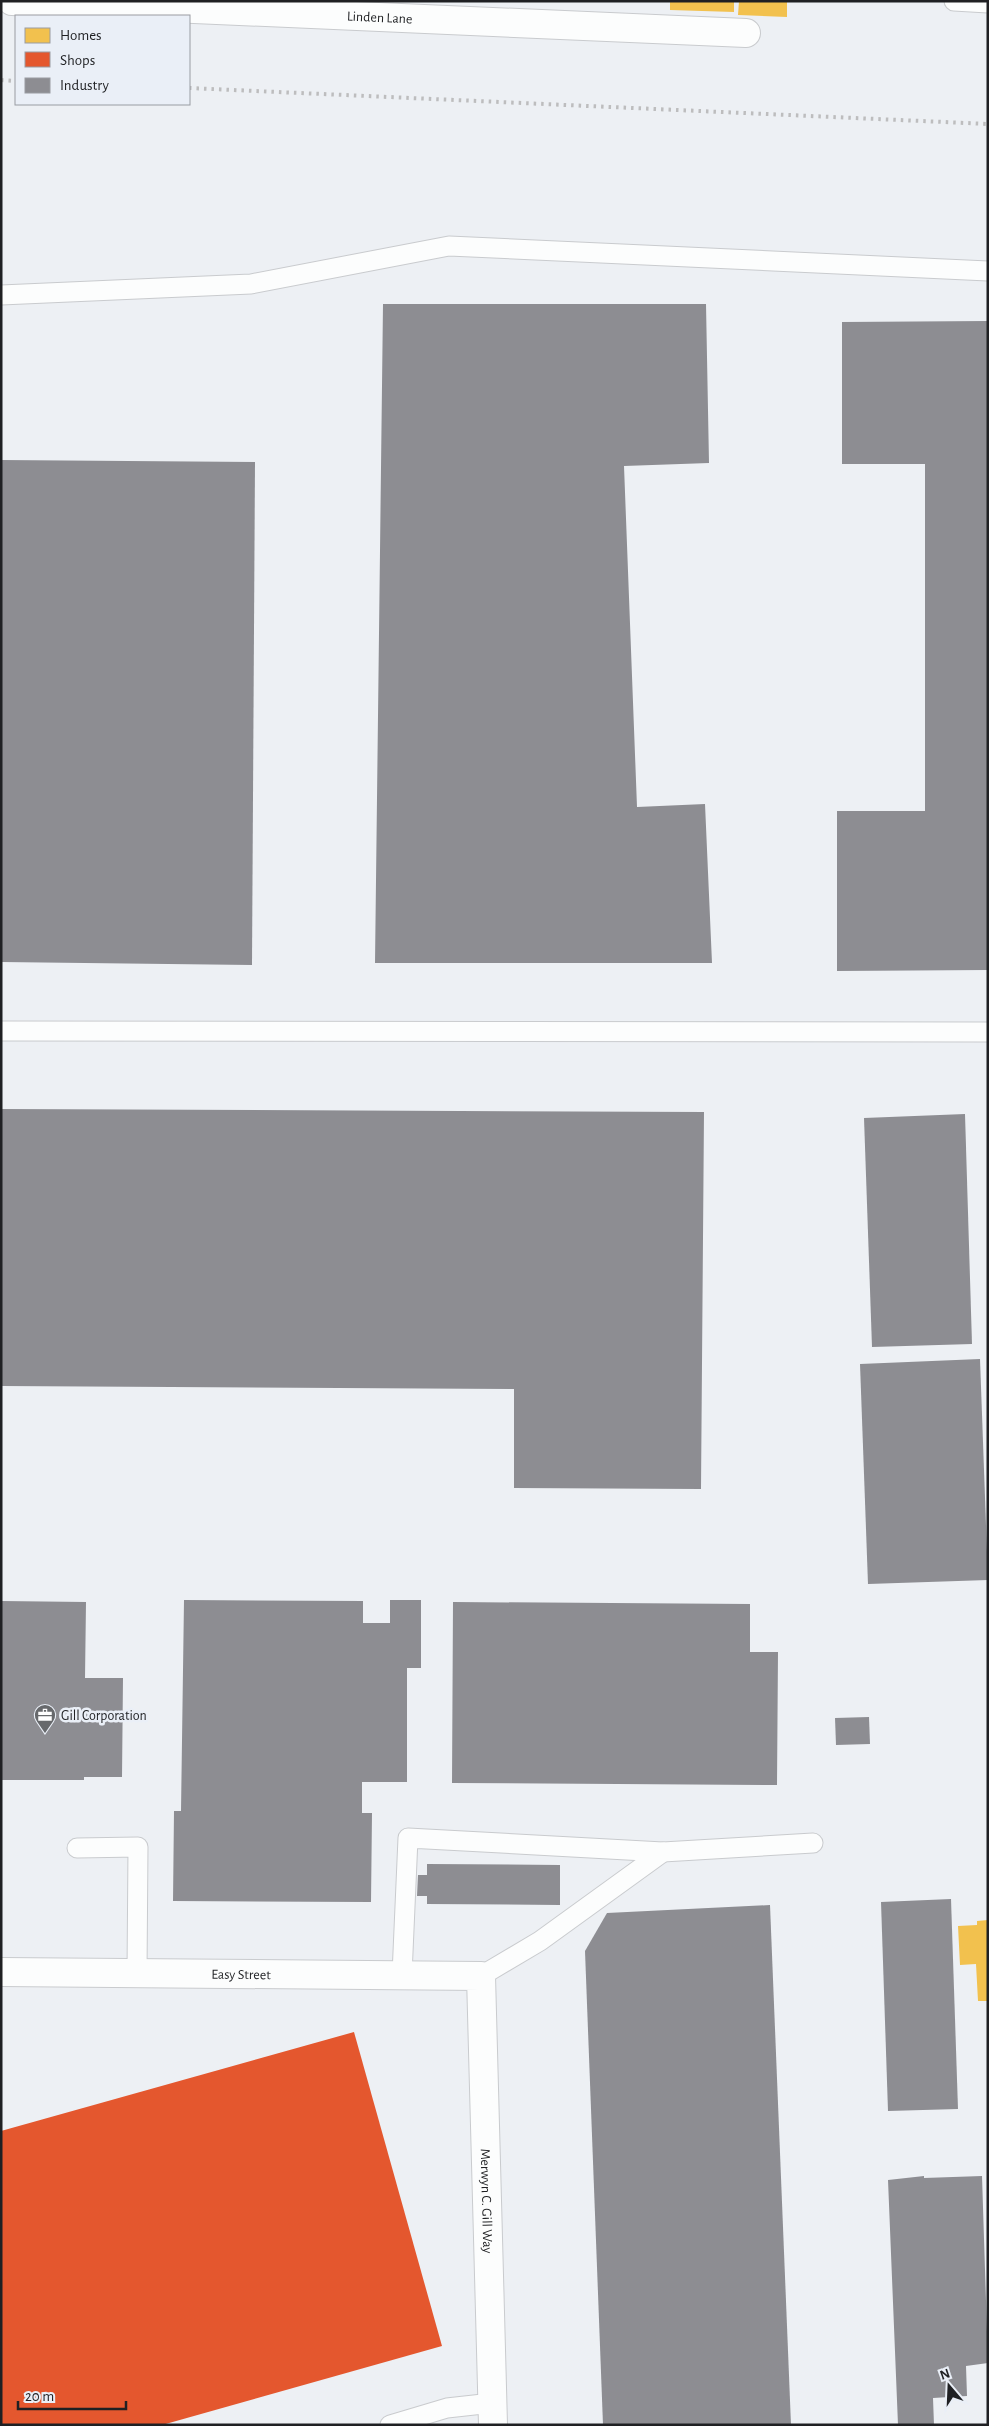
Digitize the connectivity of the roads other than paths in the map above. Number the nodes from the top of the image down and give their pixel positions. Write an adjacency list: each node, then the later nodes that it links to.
1 (12, 1): 4 (street, Linden Lane)
2 (954, 1): 3 (lane)
3 (988, 3)
4 (746, 33)
5 (988, 271): 6 (lane)
6 (1, 295)
7 (1, 1031): 8 (lane)
8 (988, 1032)
9 (813, 1843): 11 (lane)
10 (77, 1848): 13 (lane)
11 (664, 1852): 14 (lane); 15 (lane)
12 (1, 1972): 13 (street, Easy Street)
13 (137, 1973): 14 (street, Easy Street)
14 (402, 1975): 15 (street, Easy Street)
15 (481, 1976): 16 (street, Merwyn C. Gill Way)
16 (493, 2414): 17 (lane)
17 (390, 2425)

